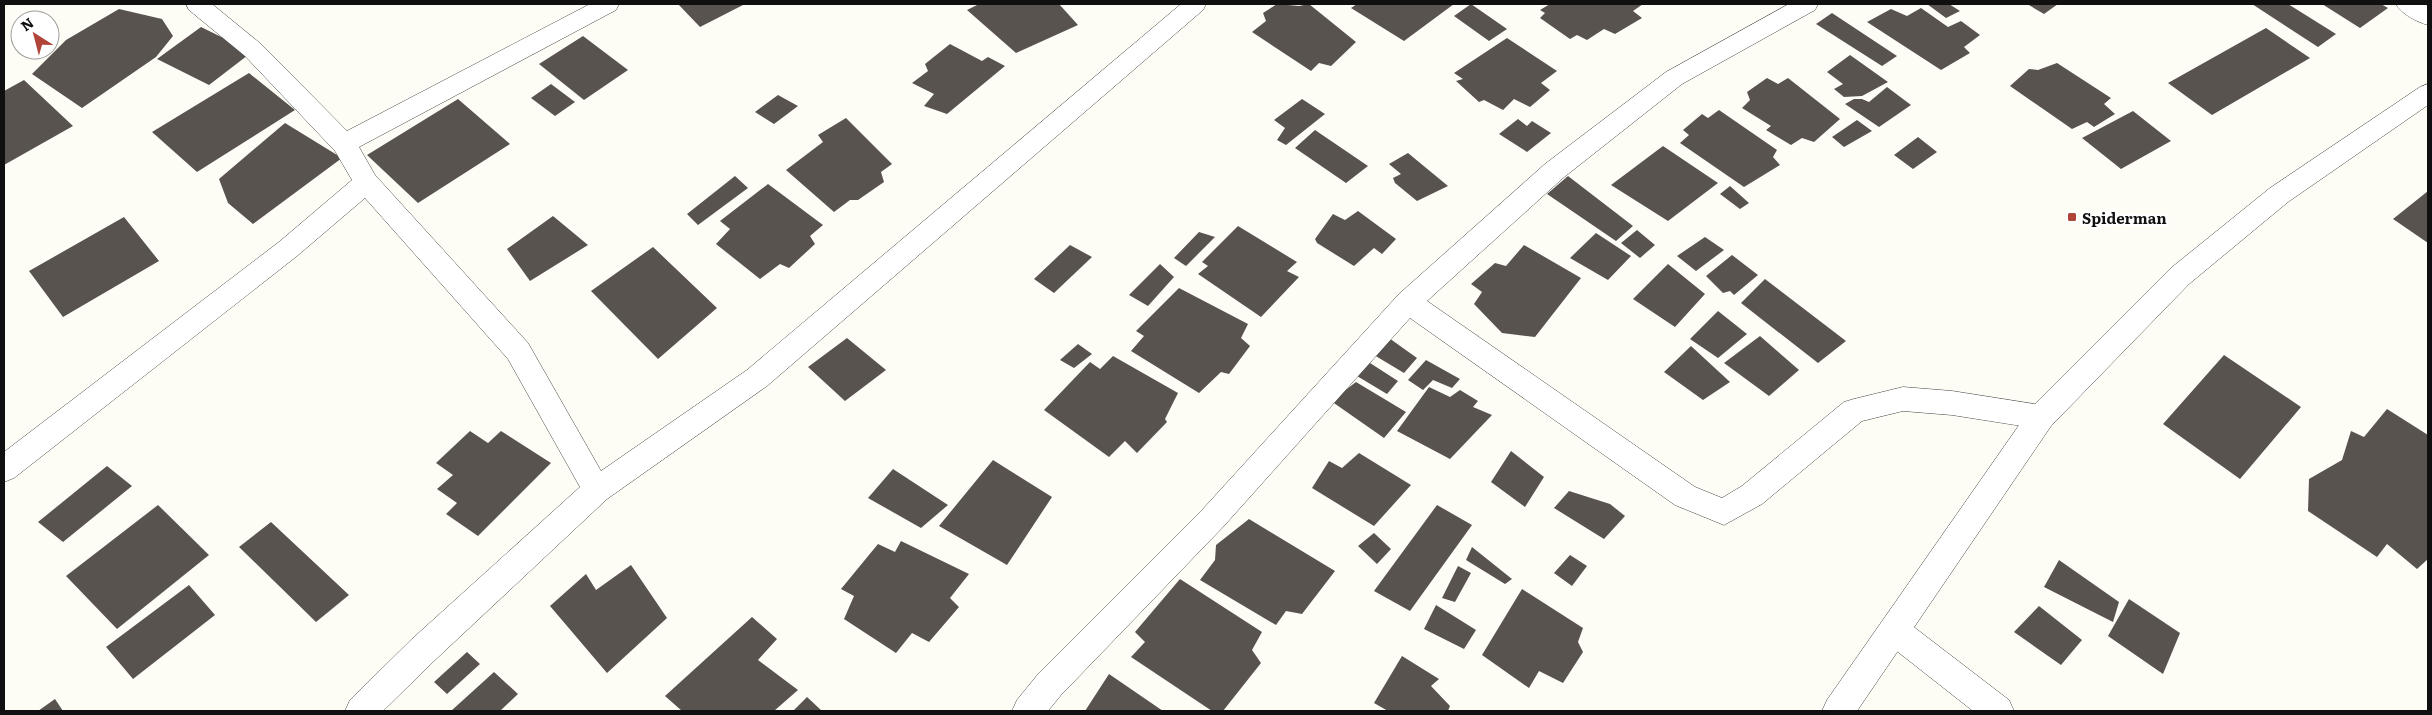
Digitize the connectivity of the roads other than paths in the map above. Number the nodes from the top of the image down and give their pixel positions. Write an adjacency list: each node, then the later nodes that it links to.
1 (197, 4): 8 (street)
2 (608, 4): 8 (street)
3 (1195, 4): 13 (street)
4 (1807, 4): 10 (street)
5 (2407, 4): 6 (street)
6 (2428, 17)
7 (2428, 93): 11 (street)
8 (344, 144): 9 (street)
9 (366, 182): 12 (street); 13 (street)
10 (1408, 302): 11 (street); 16 (street)
11 (2041, 417): 14 (street)
12 (4, 469)
13 (597, 490): 15 (street)
14 (1895, 630): 17 (street); 18 (street)
15 (361, 711)
16 (1028, 711)
17 (1838, 711)
18 (1998, 711)

